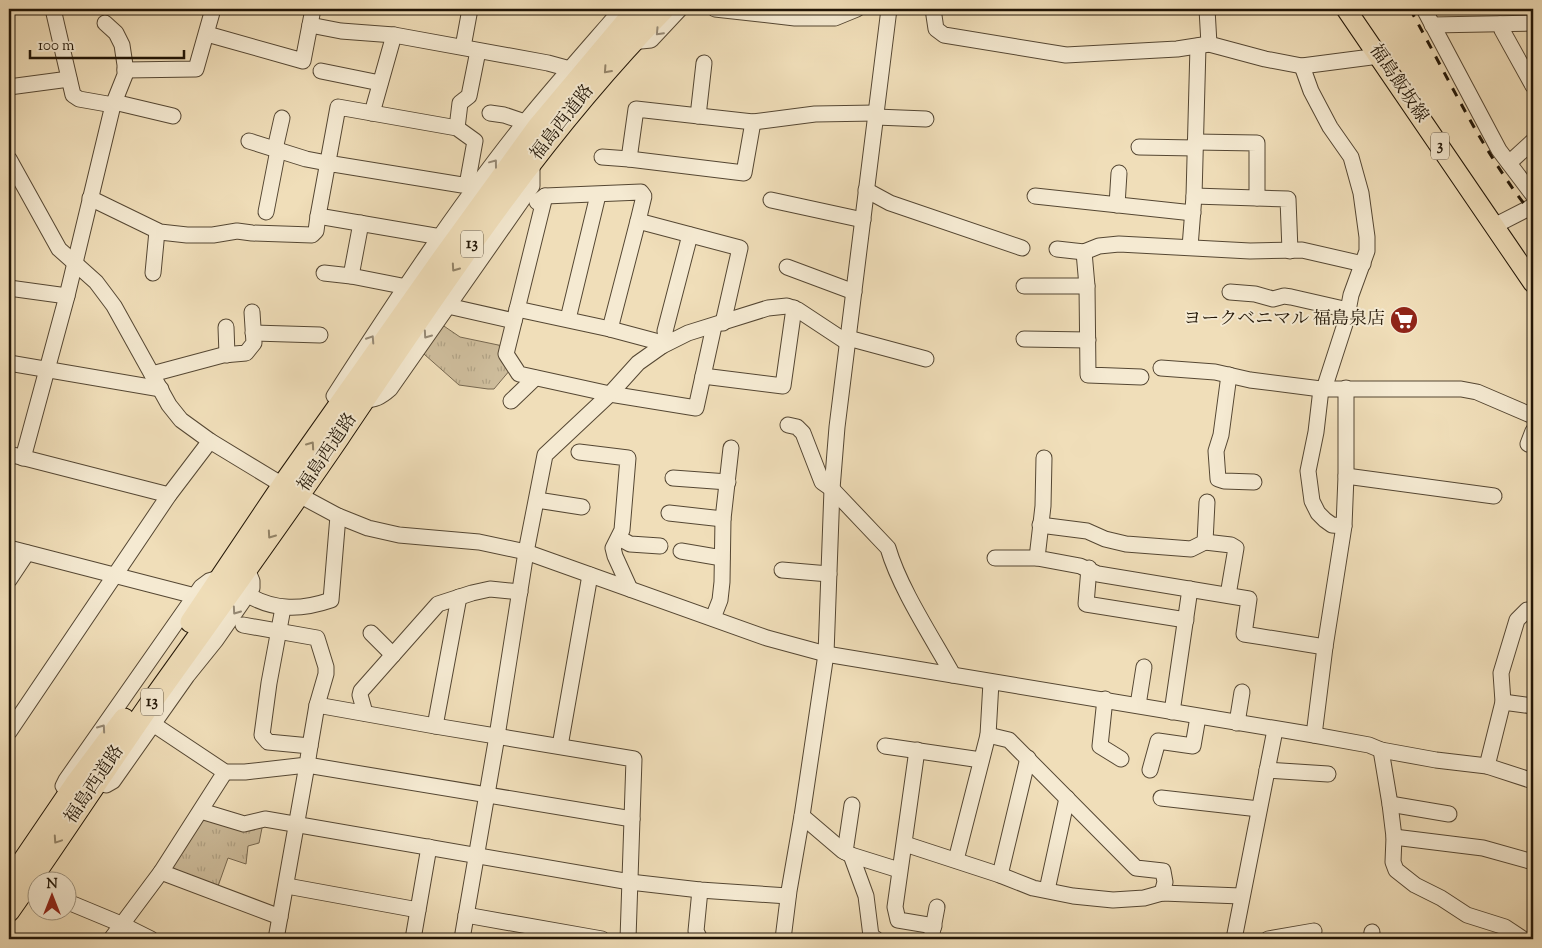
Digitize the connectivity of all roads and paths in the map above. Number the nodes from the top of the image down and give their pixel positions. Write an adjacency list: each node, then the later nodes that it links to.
1 (53, 9): 31 (street)
2 (213, 9): 20 (street)
3 (313, 9): 19 (street)
4 (470, 9): 24 (street)
5 (664, 9): 22 (highway, 福島西道路 / 13)
6 (680, 9): 22 (street, one-way to 22)
7 (716, 9): 8 (street)
8 (857, 9)
9 (889, 9): 38 (street)
10 (933, 9): 23 (street)
11 (1207, 9): 23 (street)
12 (1346, 9): 25 (main road, 福島飯坂線 / 3)
13 (1424, 9): 18 (street)
14 (621, 10): 28 (street); 131 (highway, 福島西道路 / 13)
15 (105, 23): 29 (street)
16 (1533, 23): 17 (street)
17 (1500, 24): 18 (street); 33 (street)
18 (1432, 25): 55 (street)
19 (310, 26): 20 (street); 21 (street)
20 (207, 34): 29 (street)
21 (394, 35): 24 (street); 32 (street)
22 (631, 42): 54 (highway, 福島西道路 / 13, one-way to 54)
23 (1203, 45): 27 (street); 48 (street)
24 (470, 49): 28 (street); 45 (street)
25 (1378, 56): 27 (street); 77 (main road, 福島飯坂線 / 3)
26 (704, 63): 40 (street)
27 (1302, 66): 87 (street)
28 (570, 69): 43 (street)
29 (125, 70): 35 (street)
30 (321, 71): 32 (street)
31 (69, 79): 34 (street); 35 (street)
32 (380, 83): 36 (street)
33 (1533, 86)
34 (9, 87)
35 (114, 104): 39 (street); 65 (street)
36 (372, 114): 45 (street); 56 (street)
37 (490, 114): 43 (street)
38 (876, 115): 42 (street); 44 (street); 59 (street)
39 (173, 116)
40 (698, 116): 44 (street); 52 (street)
41 (282, 118): 50 (street)
42 (926, 119)
43 (526, 122): 58 (street, one-way to 43)
44 (753, 122): 52 (street)
45 (457, 128): 58 (street)
46 (249, 141): 50 (street)
47 (1533, 141): 55 (street)
48 (1195, 145): 49 (street); 64 (street); 66 (street)
49 (1139, 147)
50 (277, 150): 56 (street); 71 (street)
51 (602, 157): 52 (street)
52 (629, 159)
53 (9, 160): 86 (street)
54 (532, 162): 70 (street); 129 (highway, 福島西道路 / 13, one-way to 129)
55 (1509, 162): 60 (street)
56 (327, 163): 58 (street); 73 (street)
57 (1119, 173): 68 (street)
58 (471, 188): 80 (street)
59 (866, 190): 74 (street); 82 (street)
60 (1533, 194)
61 (598, 195): 62 (street); 75 (street); 105 (street)
62 (545, 196): 70 (street); 104 (street)
63 (1035, 196): 68 (street)
64 (1194, 196): 66 (street); 72 (street)
65 (90, 198): 78 (street); 86 (street)
66 (1257, 198): 84 (street)
67 (771, 200): 74 (street)
68 (1117, 205): 72 (street)
69 (1533, 206): 77 (street)
70 (515, 209): 100 (street)
71 (266, 212)
72 (1193, 213): 81 (street)
73 (318, 216): 76 (street); 78 (street)
74 (863, 220): 97 (street)
75 (638, 221): 79 (street); 108 (street)
76 (361, 223): 80 (street); 91 (street)
77 (1494, 226): 92 (main road, 福島飯坂線 / 3)
78 (157, 231): 89 (street)
79 (690, 235): 106 (street); 114 (street)
80 (441, 237): 95 (street)
81 (1190, 247): 84 (street); 85 (street)
82 (1022, 248)
83 (1057, 249): 85 (street)
84 (1290, 251): 87 (street)
85 (1084, 252): 94 (street)
86 (75, 262): 99 (street); 120 (street)
87 (1363, 264): 102 (street)
88 (787, 267): 97 (street)
89 (153, 273)
90 (324, 273): 91 (street)
91 (351, 276): 95 (street)
92 (1533, 283)
93 (1024, 286): 94 (street)
94 (1087, 286): 112 (street)
95 (407, 287): 131 (street, one-way to 95)
96 (9, 288): 99 (street)
97 (854, 292): 113 (street)
98 (1230, 292): 102 (street)
99 (67, 296): 119 (street)
100 (448, 306): 104 (street); 129 (street, one-way to 129)
101 (794, 308): 106 (street); 113 (street); 122 (street)
102 (1348, 310): 127 (street)
103 (252, 312): 109 (street)
104 (516, 315): 105 (street); 124 (street)
105 (568, 319): 108 (street)
106 (718, 324): 114 (street); 122 (street)
107 (226, 327): 115 (street)
108 (610, 329): 114 (street)
109 (253, 333): 110 (street); 115 (street)
110 (320, 335)
111 (1024, 339): 112 (street)
112 (1088, 340): 123 (street)
113 (848, 341): 116 (street); 143 (street)
114 (664, 344): 128 (street)
115 (227, 355): 120 (street)
116 (926, 359)
117 (9, 364): 119 (street)
118 (1162, 368): 121 (street)
119 (46, 371): 126 (street); 137 (street)
120 (152, 374): 126 (street)
121 (1229, 375): 127 (street); 142 (street)
122 (703, 376): 128 (street)
123 (1141, 376)
124 (535, 378): 128 (street); 130 (street)
125 (1346, 388): 127 (street); 132 (street); 139 (street)
126 (161, 389): 134 (street)
127 (1322, 389): 154 (street)
128 (610, 394): 147 (street)
129 (363, 400): 144 (highway, 福島西道路 / 13)
130 (512, 401)
131 (334, 411): 144 (highway, 福島西道路 / 13, one-way to 131)
132 (1533, 416)
133 (788, 425): 143 (street)
134 (210, 441): 144 (street); 145 (street)
135 (731, 448): 141 (street)
136 (580, 452): 155 (street)
137 (16, 456): 145 (street)
138 (1044, 458): 153 (street)
139 (1346, 476): 146 (street); 154 (street)
140 (673, 478): 141 (street)
141 (728, 482): 152 (street)
142 (1254, 482)
143 (832, 489): 168 (street); 191 (street)
144 (291, 490): 151 (street); 166 (highway, 福島西道路 / 13, one-way to 166); 171 (highway, 福島西道路 / 13)
145 (169, 495): 170 (street)
146 (1494, 496)
147 (537, 500): 149 (street); 160 (street)
148 (1207, 502): 156 (street)
149 (582, 507)
150 (669, 513): 152 (street)
151 (338, 516): 160 (street); 180 (street)
152 (723, 519): 162 (street)
153 (1040, 525): 156 (street); 164 (street)
154 (1344, 526): 187 (street)
155 (619, 538): 157 (street); 173 (street)
156 (1205, 542): 177 (street)
157 (660, 546)
158 (9, 548): 161 (street)
159 (681, 551): 162 (street)
160 (526, 552): 169 (street); 175 (street)
161 (27, 553): 170 (street); 172 (street)
162 (722, 558): 182 (street)
163 (995, 558): 164 (street)
164 (1037, 558): 165 (street)
165 (1089, 568): 174 (street); 183 (street)
166 (247, 569): 176 (street); 225 (highway, 福島西道路 / 13)
167 (782, 570): 168 (street)
168 (829, 574): 188 (street)
169 (590, 575): 173 (street); 211 (street)
170 (115, 576): 178 (street); 206 (street)
171 (222, 578): 178 (street); 229 (highway, 福島西道路 / 13)
172 (9, 580)
173 (630, 589): 182 (street)
174 (1190, 589): 177 (street); 183 (street)
175 (520, 592): 179 (street); 209 (street)
176 (248, 595): 180 (street); 203 (street, one-way to 203)
177 (1228, 595): 187 (street)
178 (195, 596): 229 (street, one-way to 178)
179 (459, 597): 189 (street); 204 (street)
180 (283, 608): 185 (street)
181 (1527, 610): 195 (street)
182 (713, 618): 188 (street)
183 (1186, 620): 199 (street)
184 (243, 625): 185 (street)
185 (280, 630): 196 (street); 210 (street)
186 (371, 633): 189 (street)
187 (1325, 647): 208 (street)
188 (826, 654): 191 (street); 235 (street)
189 (393, 655): 200 (street)
190 (1144, 667): 197 (street)
191 (953, 675): 192 (street)
192 (991, 682): 194 (street); 207 (street)
193 (1242, 692): 202 (street)
194 (1105, 699): 197 (street); 216 (street)
195 (1504, 702): 198 (street); 219 (street)
196 (317, 704): 200 (street); 210 (street)
197 (1138, 705): 199 (street)
198 (1533, 706)
199 (1172, 712): 201 (street)
200 (365, 713): 204 (street)
201 (1198, 717): 202 (street); 220 (street)
202 (1237, 723): 205 (street)
203 (153, 724): 222 (street); 225 (street)
204 (435, 726): 209 (street)
205 (1275, 730): 208 (street); 221 (street)
206 (9, 732)
207 (988, 735): 215 (street); 217 (street)
208 (1314, 735): 214 (street)
209 (497, 736): 211 (street); 226 (street)
210 (310, 746): 218 (street)
211 (560, 746): 236 (street)
212 (885, 746): 213 (street)
213 (917, 750): 217 (street); 239 (street)
214 (1381, 750): 219 (street); 230 (street)
215 (1028, 758): 227 (street); 247 (street)
216 (1121, 759)
217 (981, 760): 243 (street)
218 (307, 765): 222 (street); 226 (street); 237 (street)
219 (1487, 766): 224 (street)
220 (1150, 770)
221 (1267, 770): 223 (street); 232 (street)
222 (225, 772): 233 (street)
223 (1328, 774)
224 (1533, 781)
225 (97, 782): 248 (highway, 福島西道路 / 13, one-way to 248)
226 (486, 795): 236 (street); 242 (street)
227 (1067, 798): 252 (street); 253 (street)
228 (1161, 798): 232 (street)
229 (65, 799): 248 (highway, 福島西道路 / 13)
230 (1390, 804): 234 (street); 238 (street)
231 (852, 805): 241 (street)
232 (1259, 809): 255 (street)
233 (201, 811): 237 (street); 246 (street)
234 (1449, 814)
235 (802, 816): 241 (street); 254 (street)
236 (632, 819): 249 (street)
237 (296, 825): 240 (street); 250 (street)
238 (1394, 837): 244 (street); 279 (street)
239 (905, 844): 243 (street); 245 (street)
240 (429, 847): 242 (street); 258 (street)
241 (848, 854): 245 (street); 276 (street)
242 (477, 856): 249 (street); 260 (street)
243 (956, 860): 247 (street)
244 (1533, 862)
245 (900, 870): 265 (street)
246 (162, 872): 261 (street); 262 (street)
247 (1000, 875): 252 (street)
248 (19, 881): 259 (highway, 福島西道路 / 13)
249 (630, 882): 251 (street); 273 (street)
250 (287, 886): 258 (street); 261 (street)
251 (700, 890): 254 (street); 274 (street)
252 (1046, 890): 253 (street)
253 (1162, 892): 255 (street)
254 (788, 896): 275 (street)
255 (1242, 896): 277 (street)
256 (78, 906): 262 (street)
257 (938, 907): 265 (street)
258 (418, 910): 270 (street)
259 (9, 911)
260 (466, 915): 264 (street); 271 (street)
261 (280, 917): 269 (street)
262 (121, 924): 267 (street); 268 (street)
263 (1314, 931): 278 (street)
264 (521, 932): 266 (street)
265 (933, 932)
266 (577, 937): 272 (street)
267 (111, 939)
268 (151, 939)
269 (276, 939)
270 (413, 939)
271 (462, 939)
272 (602, 939)
273 (628, 939)
274 (700, 939)
275 (783, 939)
276 (876, 939)
277 (1236, 939)
278 (1268, 939)
279 (1523, 939)

